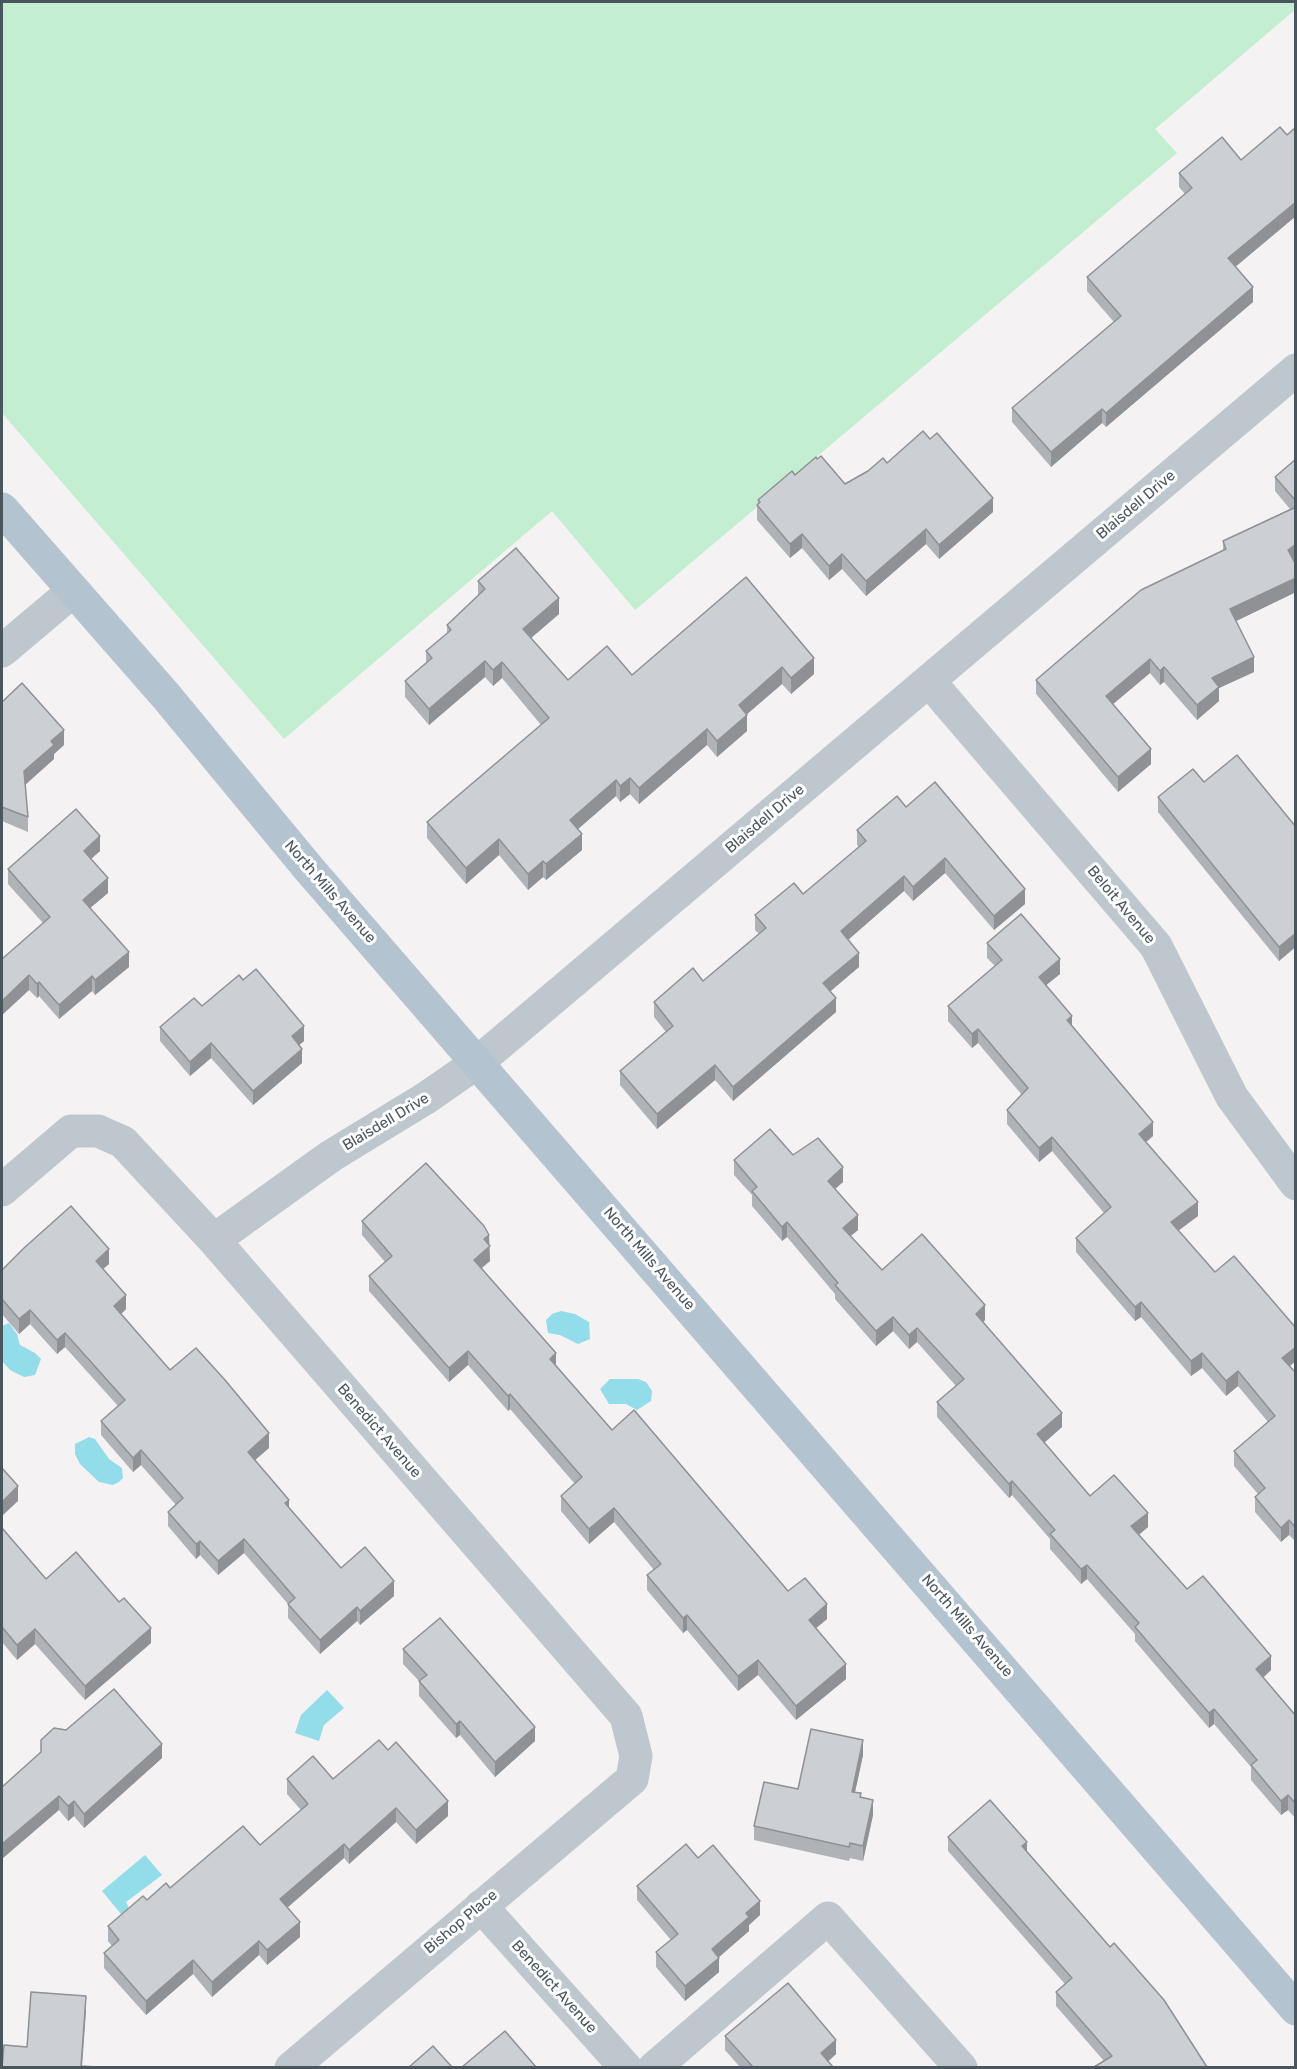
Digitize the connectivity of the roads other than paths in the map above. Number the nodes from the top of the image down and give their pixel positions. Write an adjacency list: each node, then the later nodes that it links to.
1 (1296, 370): 5 (street, Blaisdell Drive)
2 (2, 509): 3 (main road, North Mills Avenue)
3 (73, 591): 4 (street); 6 (main road, North Mills Avenue)
4 (2, 651)
5 (929, 681): 6 (street, Blaisdell Drive); 7 (street, Beloit Avenue)
6 (478, 1062): 9 (street, Blaisdell Drive); 12 (main road, North Mills Avenue)
7 (1296, 1184)
8 (2, 1190): 9 (street, Benedict Avenue)
9 (214, 1240): 10 (street, Benedict Avenue)
10 (632, 1779): 11 (street, Bishop Place)
11 (481, 1906): 13 (street, Bishop Place); 14 (street, Benedict Avenue)
12 (1296, 2009)
13 (291, 2067)
14 (626, 2067)
15 (654, 2067): 16 (street)
16 (961, 2067)

